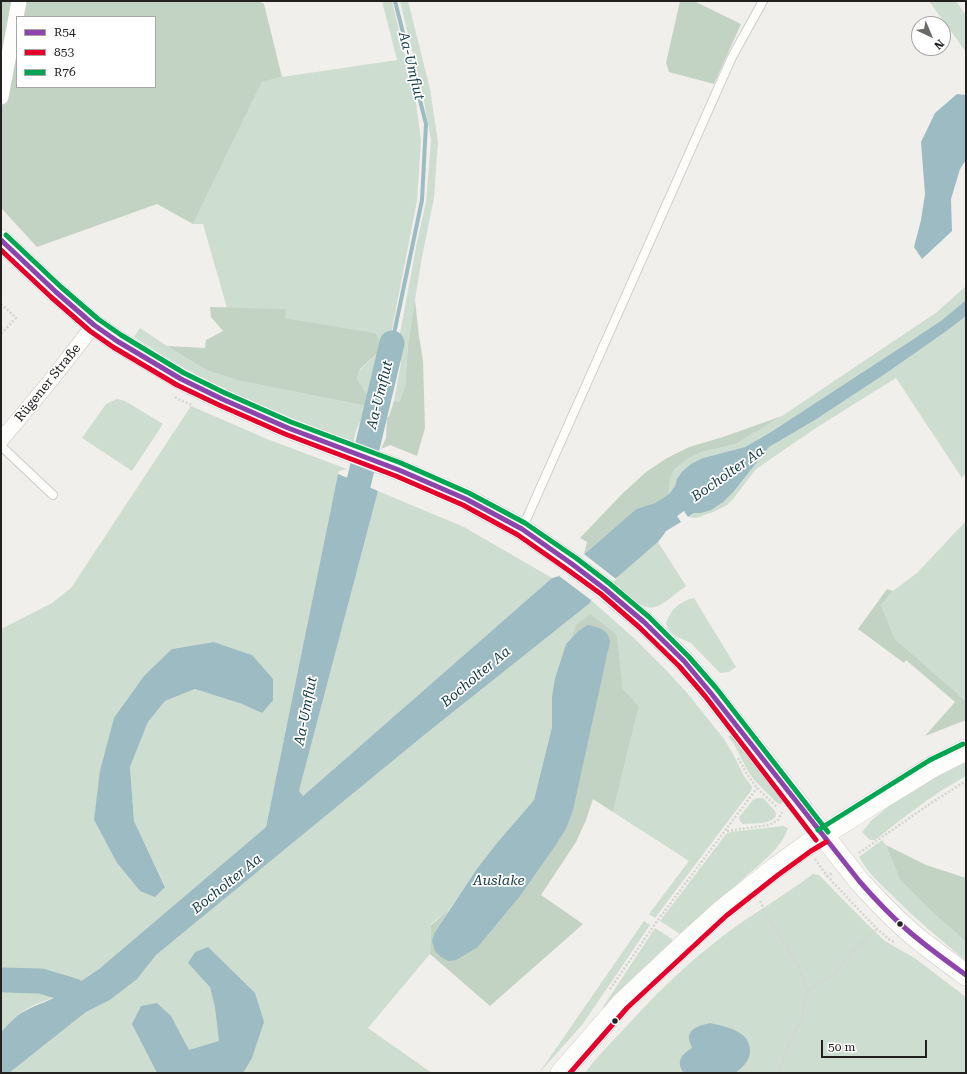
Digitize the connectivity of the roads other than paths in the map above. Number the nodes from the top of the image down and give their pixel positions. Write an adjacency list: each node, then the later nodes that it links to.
1 (19, 1): 3 (street)
2 (763, 1): 11 (lane)
3 (16, 16)
4 (16, 17): 5 (street)
5 (1, 97)
6 (1, 240): 7 (main road)
7 (94, 325): 8 (street, Rügener Straße); 11 (main road)
8 (3, 433)
9 (1, 446): 10 (lane)
10 (53, 495)
11 (522, 529): 13 (main road)
12 (966, 750): 13 (main road)
13 (814, 840): 14 (main road); 15 (main road)
14 (966, 975)
15 (561, 1073)

